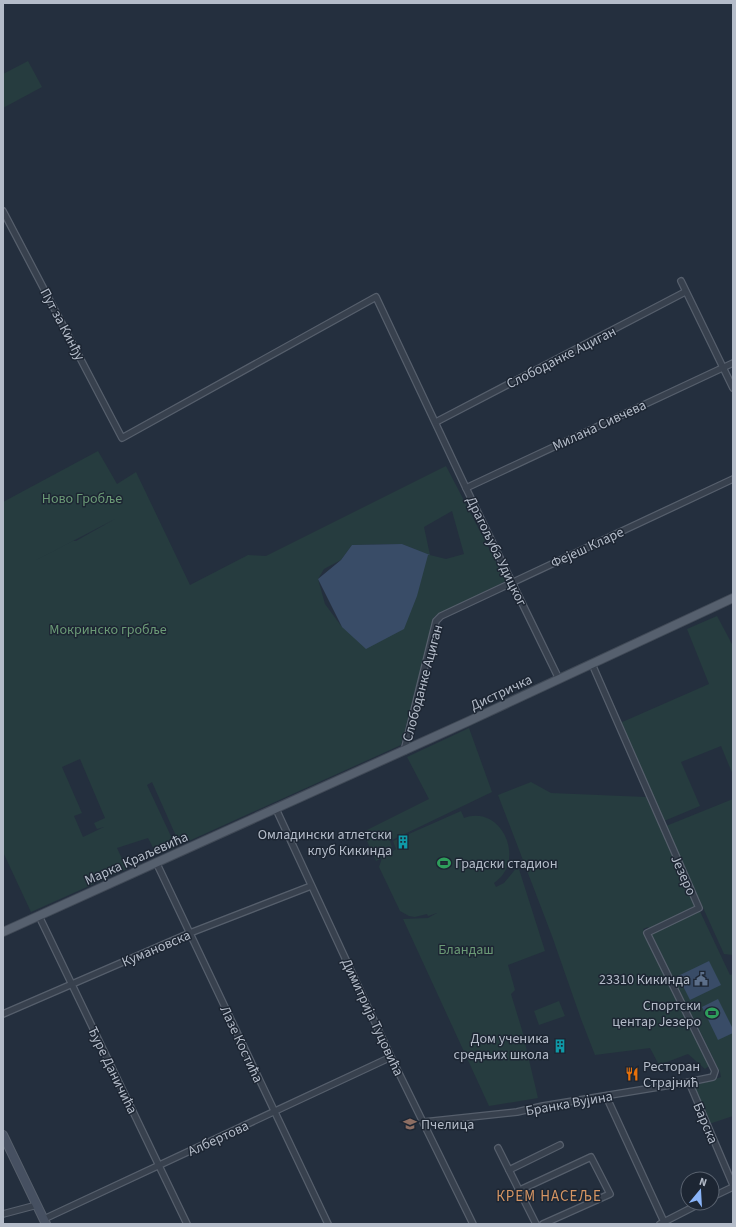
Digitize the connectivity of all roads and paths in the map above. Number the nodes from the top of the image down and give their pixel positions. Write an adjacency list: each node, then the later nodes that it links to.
1 (3, 211): 8 (street, Пут за Кинђу)
2 (681, 281): 3 (street)
3 (685, 292): 5 (street); 7 (street, Слободанке Ациган)
4 (733, 363): 5 (street, Милана Сивчева)
5 (723, 367): 6 (street); 10 (street, Милана Сивчева)
6 (733, 388)
7 (436, 422): 8 (street, Драгољуба Удицког); 10 (street, Драгољуба Удицког)
8 (122, 438)
9 (733, 479): 11 (street, Фејеш Кларе)
10 (466, 488): 11 (street, Драгољуба Удицког)
11 (512, 582): 13 (street, Фејеш Кларе); 15 (street, Драгољуба Удицког)
12 (733, 598): 14 (main road, Дистричка)
13 (441, 616): 16 (street, Слободанке Ациган)
14 (592, 664): 15 (main road, Дистричка); 26 (street, Језеро)
15 (559, 679): 16 (main road, Дистричка)
16 (404, 751): 17 (main road, Дистричка)
17 (277, 808): 18 (main road, Марка Краљевића); 19 (street, Димитрија Туцовића)
18 (157, 864): 20 (main road, Марка Краљевића); 22 (street, Лазе Костића)
19 (311, 886): 22 (street, Кумановска); 25 (street, Димитрија Туцовића)
20 (39, 916): 21 (main road, Марка Краљевића); 23 (street, Ђуре Даничића)
21 (3, 932)
22 (190, 933): 23 (street, Кумановска); 29 (street, Лазе Костића)
23 (72, 984): 24 (street, Кумановска); 34 (street, Ђуре Даничића)
24 (3, 1014)
25 (391, 1057): 29 (street, Албертова); 30 (street, Димитрија Туцовића)
26 (713, 1077): 27 (street, Бранка Вујина)
27 (689, 1082): 28 (street, Бранка Вујина); 36 (street, Барска)
28 (606, 1096): 30 (street, Бранка Вујина); 44 (street)
29 (274, 1111): 34 (street, Албертова); 46 (street, Лазе Костића)
30 (424, 1122): 43 (street, Димитрија Туцовића)
31 (3, 1135): 39 (street)
32 (560, 1145): 35 (street)
33 (498, 1148): 35 (street)
34 (159, 1166): 42 (street, Албертова); 45 (street, Ђуре Даничића)
35 (510, 1170): 37 (street)
36 (733, 1186): 38 (street)
37 (520, 1190): 47 (street); 48 (street)
38 (720, 1193)
39 (37, 1205): 41 (street); 42 (street)
40 (686, 1211): 44 (street)
41 (3, 1214)
42 (45, 1222)
43 (471, 1223)
44 (663, 1223)
45 (187, 1224)
46 (328, 1224)
47 (536, 1224)
48 (543, 1224)

